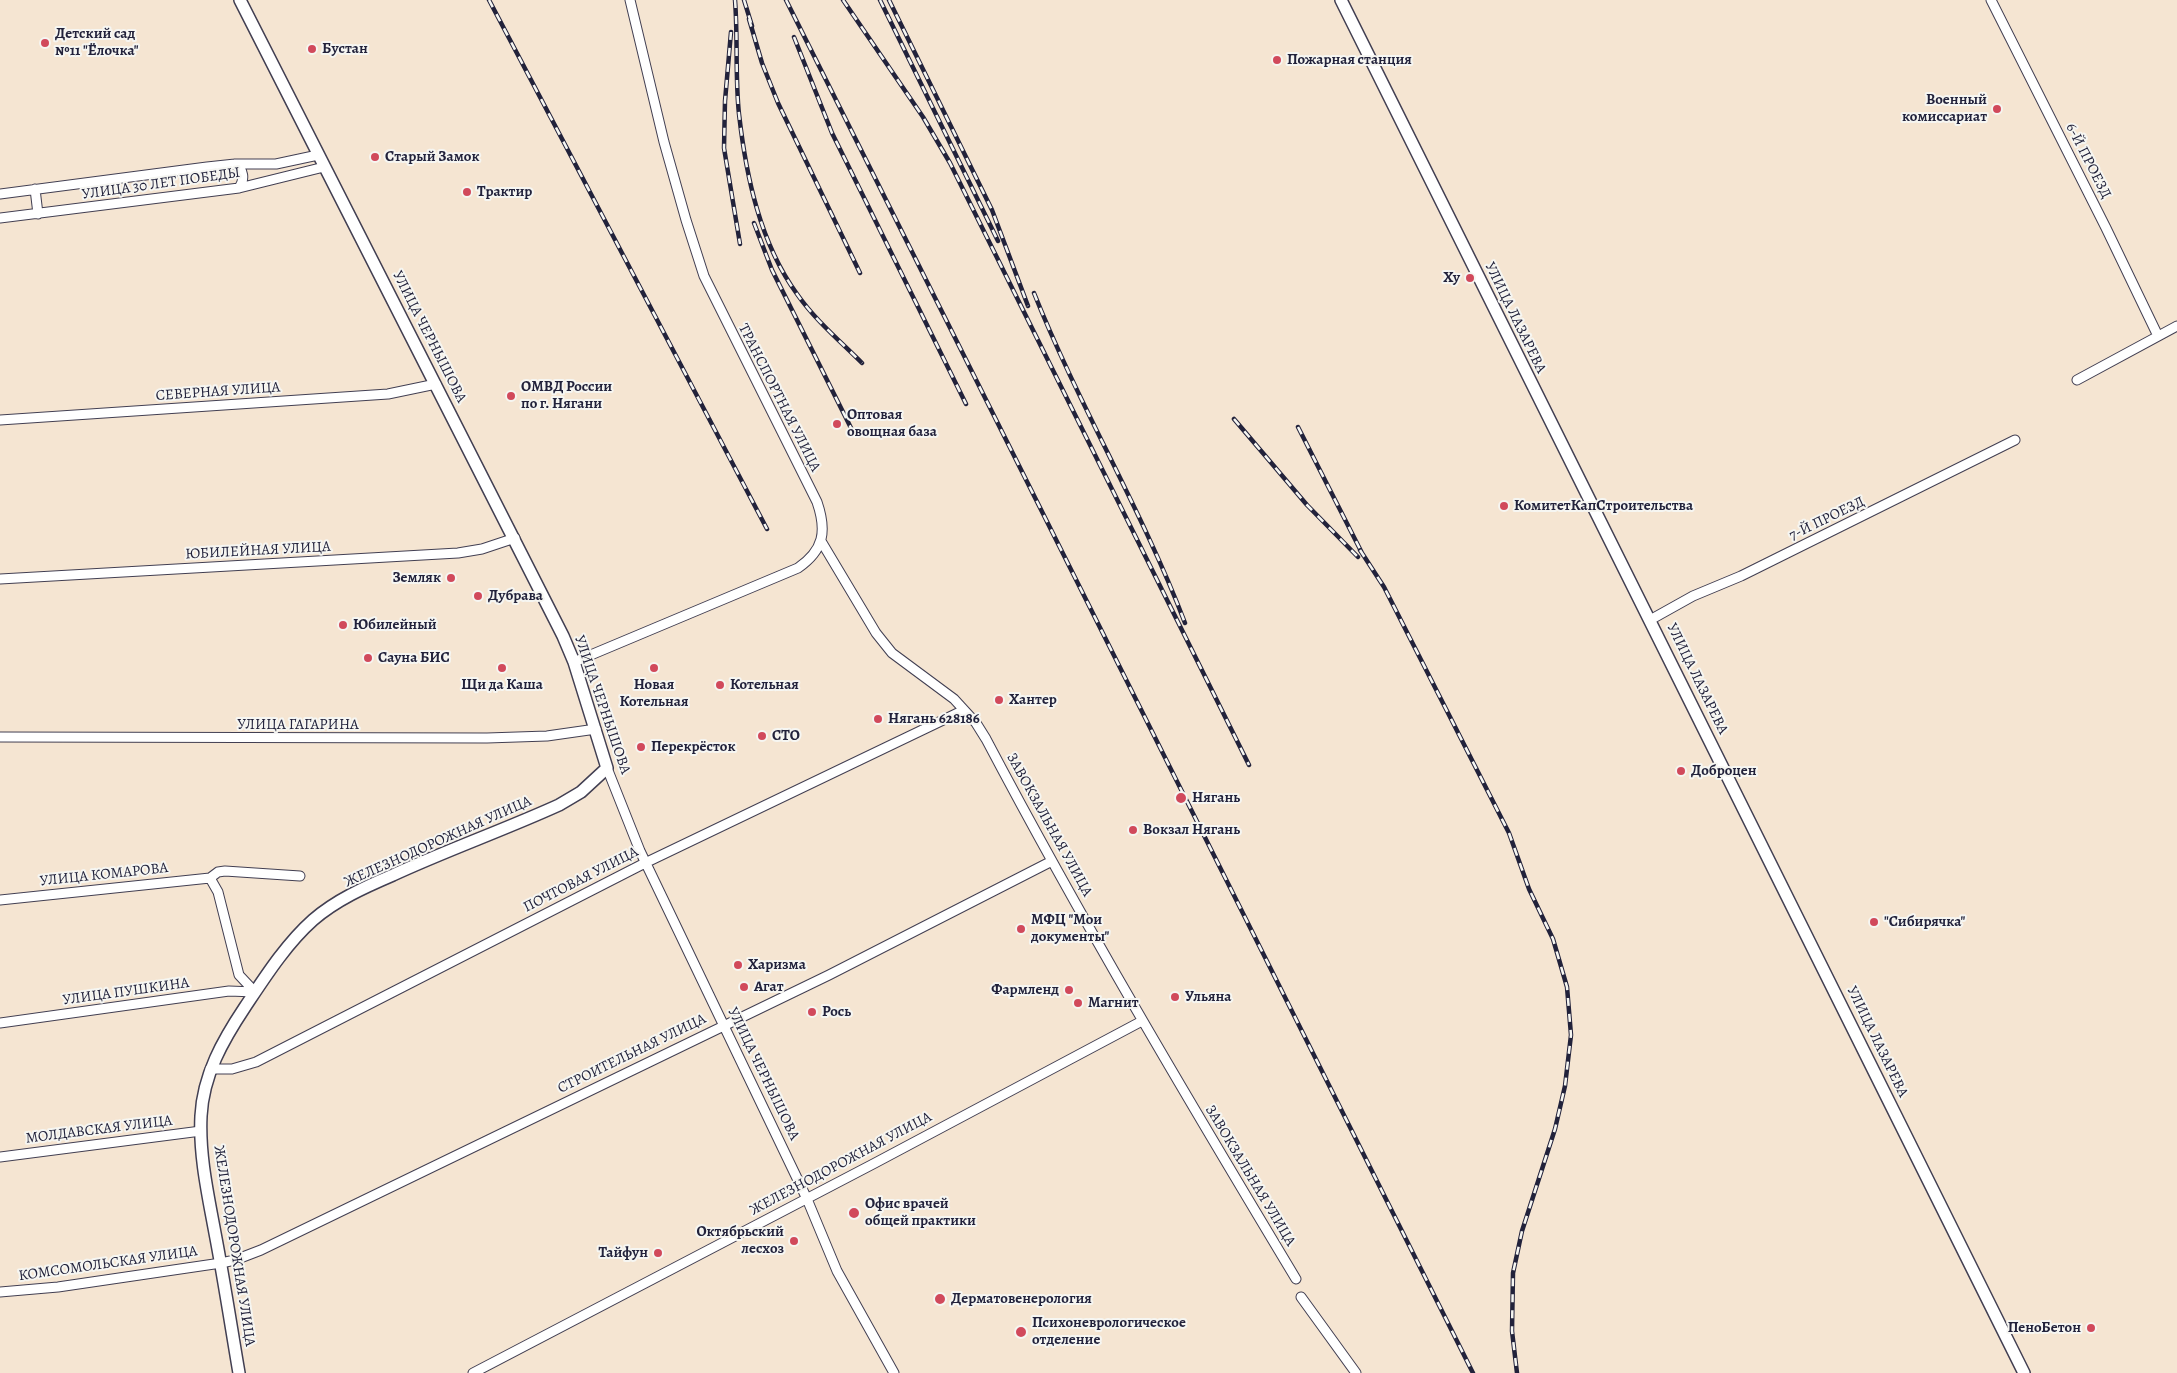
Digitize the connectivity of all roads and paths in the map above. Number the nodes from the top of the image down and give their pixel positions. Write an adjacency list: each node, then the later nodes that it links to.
1 (240, 0): 5 (main road, УЛИЦА ЧЕРНЫШОВА)
2 (630, 0): 20 (street, ТРАНСПОРТНАЯ УЛИЦА)
3 (1341, 0): 22 (main road, УЛИЦА ЛАЗАРЕВА)
4 (1991, 0): 14 (street, 6-Й ПРОЕЗД)
5 (318, 155): 6 (street, УЛИЦА 30 ЛЕТ ПОБЕДЫ); 7 (main road, УЛИЦА ЧЕРНЫШОВА)
6 (235, 164): 8 (street); 9 (street, УЛИЦА 30 ЛЕТ ПОБЕДЫ)
7 (324, 167): 8 (street, УЛИЦА 30 ЛЕТ ПОБЕДЫ); 16 (main road, УЛИЦА ЧЕРНЫШОВА)
8 (239, 188): 11 (street, УЛИЦА 30 ЛЕТ ПОБЕДЫ)
9 (35, 190): 10 (street, УЛИЦА 30 ЛЕТ ПОБЕДЫ); 11 (street)
10 (0, 194)
11 (38, 214): 12 (street, УЛИЦА 30 ЛЕТ ПОБЕДЫ)
12 (0, 218)
13 (2177, 326): 14 (street)
14 (2158, 336): 15 (street)
15 (2077, 380)
16 (436, 384): 17 (street, СЕВЕРНАЯ УЛИЦА); 19 (main road, УЛИЦА ЧЕРНЫШОВА)
17 (0, 420)
18 (2015, 440): 22 (street, 7-Й ПРОЕЗД)
19 (515, 538): 21 (street, ЮБИЛЕЙНАЯ УЛИЦА); 23 (main road, УЛИЦА ЧЕРНЫШОВА)
20 (821, 541): 23 (street); 24 (street, ЗАВОКЗАЛЬНАЯ УЛИЦА)
21 (0, 579)
22 (1650, 620): 49 (main road, УЛИЦА ЛАЗАРЕВА)
23 (574, 662): 25 (main road, УЛИЦА ЧЕРНЫШОВА)
24 (964, 710): 28 (street, ЗАВОКЗАЛЬНАЯ УЛИЦА); 29 (street, ПОЧТОВАЯ УЛИЦА)
25 (596, 729): 26 (street, УЛИЦА ГАГАРИНА); 27 (main road, УЛИЦА ЧЕРНЫШОВА)
26 (0, 737)
27 (607, 768): 29 (street, УЛИЦА ЧЕРНЫШОВА); 33 (main road, ЖЕЛЕЗНОДОРОЖНАЯ УЛИЦА)
28 (1052, 861): 34 (street, ЗАВОКЗАЛЬНАЯ УЛИЦА); 36 (street, СТРОИТЕЛЬНАЯ УЛИЦА)
29 (645, 863): 36 (street, УЛИЦА ЧЕРНЫШОВА); 37 (street, ПОЧТОВАЯ УЛИЦА)
30 (300, 876): 31 (street, УЛИЦА КОМАРОВА)
31 (210, 878): 32 (street, УЛИЦА КОМАРОВА); 33 (street)
32 (0, 900)
33 (255, 992): 35 (street, УЛИЦА ПУШКИНА); 37 (main road, ЖЕЛЕЗНОДОРОЖНАЯ УЛИЦА)
34 (1142, 1021): 40 (street, ЖЕЛЕЗНОДОРОЖНАЯ УЛИЦА); 42 (street, ЗАВОКЗАЛЬНАЯ УЛИЦА)
35 (0, 1023)
36 (722, 1026): 40 (street, УЛИЦА ЧЕРНЫШОВА); 41 (street, СТРОИТЕЛЬНАЯ УЛИЦА)
37 (210, 1069): 38 (main road, ЖЕЛЕЗНОДОРОЖНАЯ УЛИЦА)
38 (201, 1131): 39 (street, МОЛДАВСКАЯ УЛИЦА); 41 (main road, ЖЕЛЕЗНОДОРОЖНАЯ УЛИЦА)
39 (0, 1157)
40 (807, 1199): 46 (street, ЖЕЛЕЗНОДОРОЖНАЯ УЛИЦА); 47 (street, УЛИЦА ЧЕРНЫШОВА)
41 (220, 1263): 43 (street, КОМСОМОЛЬСКАЯ УЛИЦА); 45 (main road, ЖЕЛЕЗНОДОРОЖНАЯ УЛИЦА)
42 (1296, 1279)
43 (0, 1292)
44 (1301, 1298): 48 (street)
45 (239, 1373)
46 (473, 1373)
47 (894, 1373)
48 (1356, 1373)
49 (2024, 1373)

